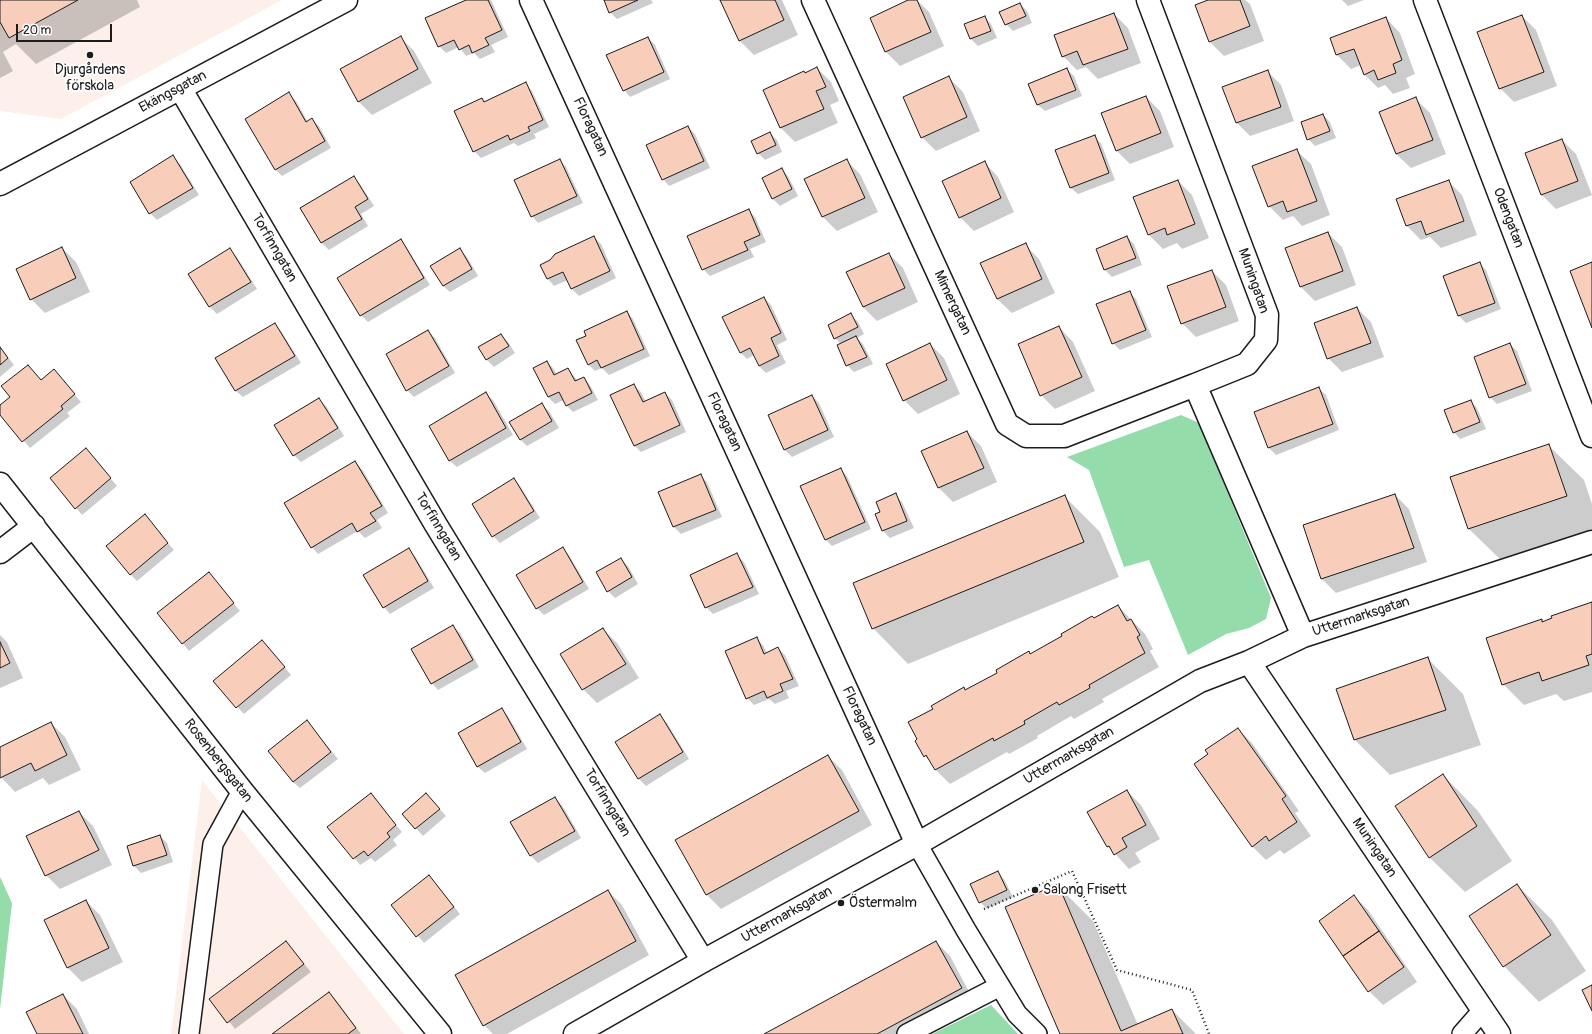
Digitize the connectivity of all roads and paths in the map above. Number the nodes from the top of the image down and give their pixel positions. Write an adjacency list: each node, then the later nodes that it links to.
1 (346, 0): 6 (street, Ekängsgatan)
2 (532, 0): 17 (street, Floragatan)
3 (813, 0): 8 (street, Mimergatan)
4 (1148, 0): 8 (street, Muningatan)
5 (1425, 0): 9 (street, Odengatan)
6 (180, 88): 7 (street, Ekängsgatan); 19 (street, Torfinngatan)
7 (0, 184)
8 (1195, 385): 14 (street)
9 (1592, 436)
10 (0, 484): 11 (street, Rosenbergsgatan)
11 (34, 526): 13 (street); 16 (street, Rosenbergsgatan)
12 (1592, 542): 14 (street, Uttermarksgatan)
13 (0, 552)
14 (1303, 636): 15 (street, Uttermarksgatan)
15 (1249, 662): 17 (street, Uttermarksgatan); 21 (street, Muningatan)
16 (242, 791): 22 (lane); 23 (street, Rosenbergsgatan)
17 (917, 844): 18 (lane); 19 (street, Uttermarksgatan)
18 (960, 919): 20 (lane); 27 (path)
19 (703, 961): 24 (street, Uttermarksgatan)
20 (1000, 986): 25 (lane); 26 (lane)
21 (1483, 1010): 28 (lane); 29 (street, Muningatan)
22 (189, 1034)
23 (440, 1034)
24 (576, 1034)
25 (907, 1034)
26 (1038, 1034)
27 (1209, 1034)
28 (1462, 1034)
29 (1499, 1034)

